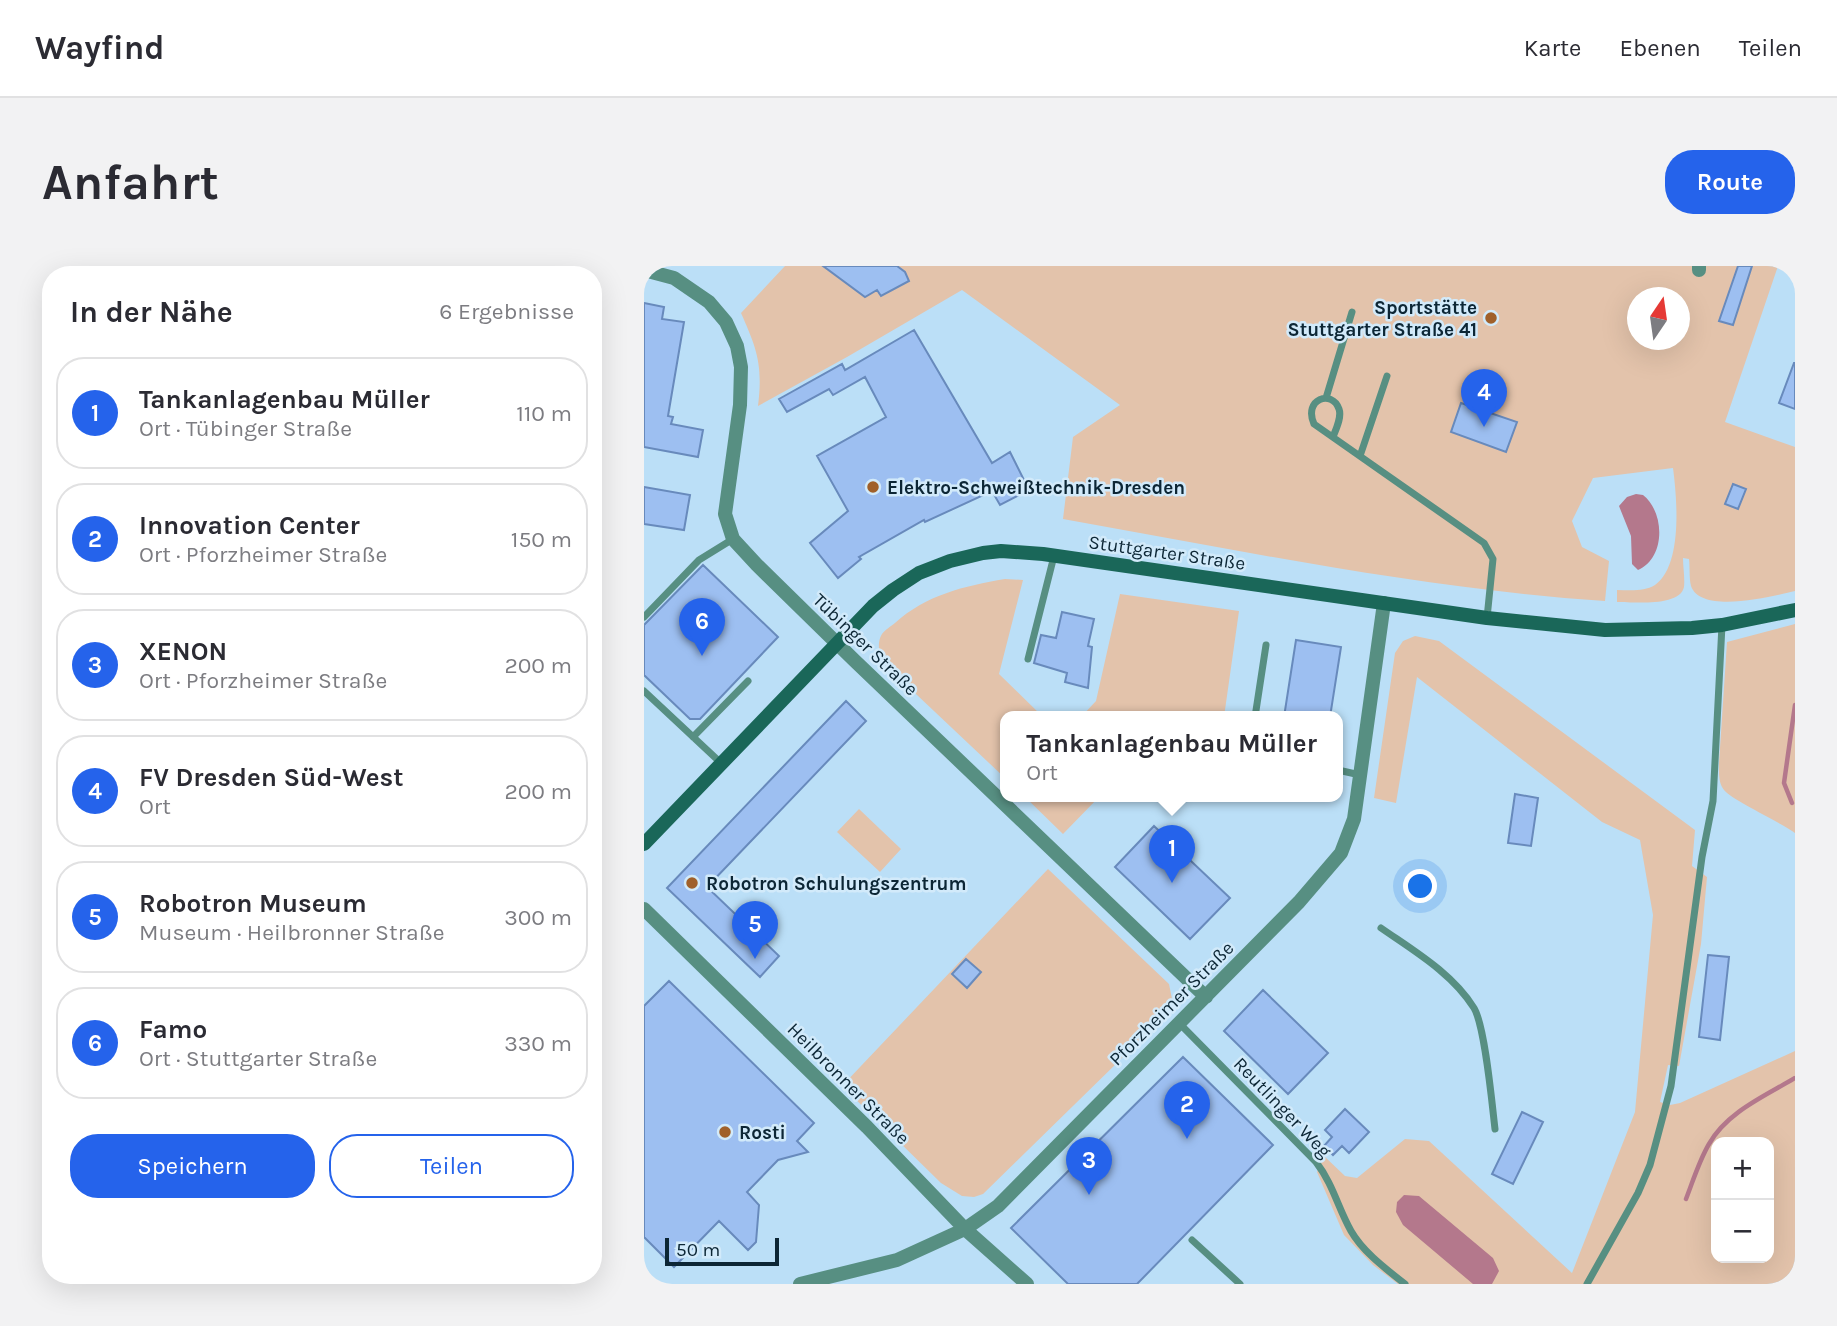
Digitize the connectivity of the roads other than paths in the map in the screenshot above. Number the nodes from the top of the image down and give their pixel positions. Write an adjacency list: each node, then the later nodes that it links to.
1 (644, 270): 7 (street)
2 (1353, 313): 4 (lane)
3 (1387, 376): 6 (lane)
4 (1326, 398): 5 (lane); 5 (lane)
5 (1334, 437): 6 (lane)
6 (1360, 456): 12 (lane)
7 (733, 539): 11 (lane); 14 (street, Tübinger Straße)
8 (1055, 556): 9 (main road, Stuttgarter Straße); 14 (main road, Stuttgarter Straße); 16 (lane)
9 (1384, 603): 12 (main road, Stuttgarter Straße); 23 (street, Pforzheimer Straße)
10 (1795, 610): 13 (main road, Stuttgarter Straße)
11 (644, 617)
12 (1487, 618): 13 (main road, Stuttgarter Straße)
13 (1722, 625): 38 (lane)
14 (837, 643): 21 (main road, Stuttgarter Straße); 24 (street, Tübinger Straße)
15 (1266, 645): 19 (lane)
16 (1028, 659)
17 (748, 681): 20 (lane)
18 (644, 691): 20 (lane)
19 (1256, 711)
20 (693, 737): 21 (lane)
21 (722, 763): 26 (main road, Stuttgarter Straße)
22 (1343, 771): 23 (lane)
23 (1360, 775): 29 (street, Pforzheimer Straße)
24 (1000, 799)
25 (1003, 802): 29 (street, Tübinger Straße)
26 (644, 844)
27 (644, 909): 32 (street, Heilbronner Straße)
28 (1381, 928): 31 (lane)
29 (1206, 997): 30 (street, Pforzheimer Straße)
30 (1179, 1023): 32 (street, Pforzheimer Straße); 37 (lane, Reutlinger Weg)
31 (1495, 1129)
32 (965, 1229): 34 (street, Pforzheimer Straße); 35 (street, Heilbronner Straße)
33 (1192, 1240): 36 (lane)
34 (800, 1284)
35 (1027, 1284)
36 (1240, 1284)
37 (1405, 1284)
38 (1587, 1284)

